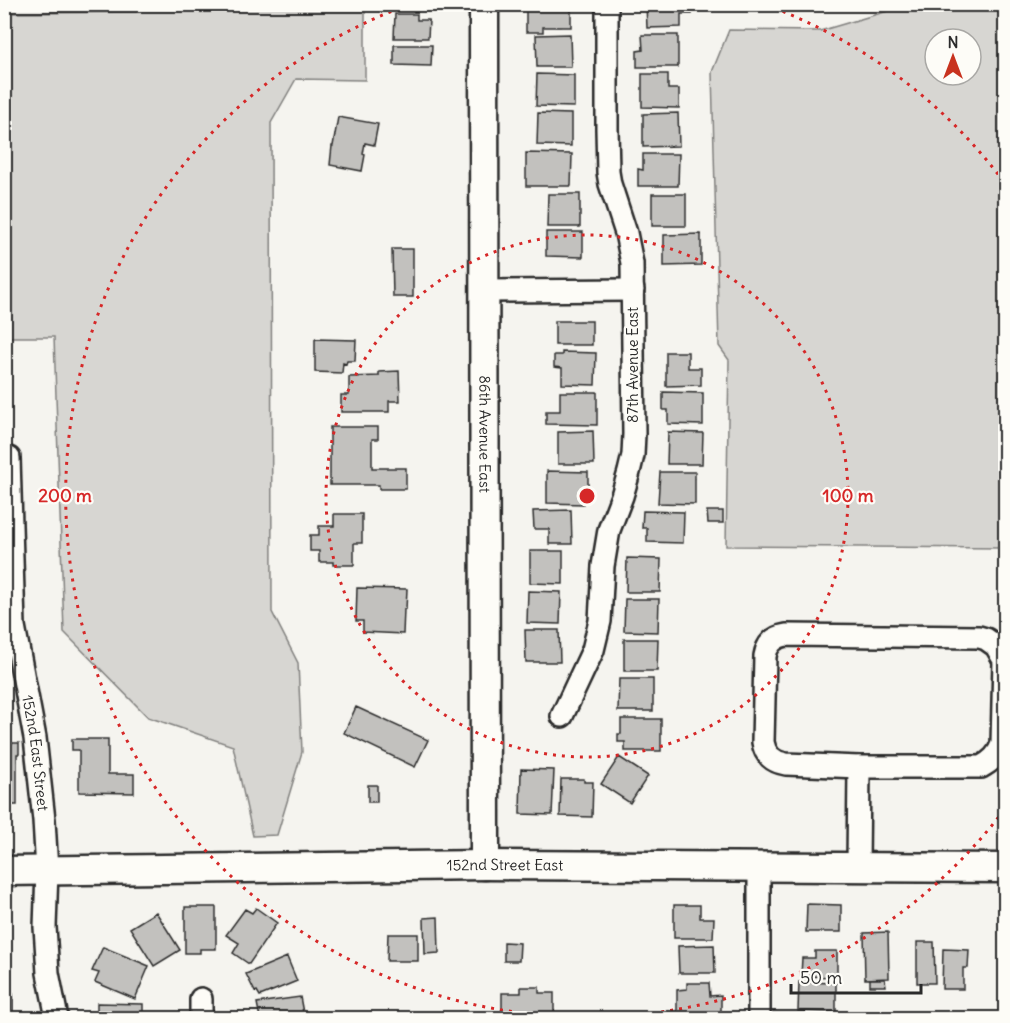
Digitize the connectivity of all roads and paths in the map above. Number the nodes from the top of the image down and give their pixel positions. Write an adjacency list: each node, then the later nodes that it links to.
1 (484, 4): 4 (street, 86th Avenue East)
2 (607, 4): 3 (street, 87th Avenue East)
3 (633, 290): 4 (street); 6 (street, 87th Avenue East)
4 (485, 291): 8 (street, 86th Avenue East)
5 (9, 458): 13 (street, 152nd East Street)
6 (562, 716)
7 (859, 767): 7 (street); 10 (street)
8 (485, 865): 9 (street, 152nd Street East); 13 (street, 152nd Street East)
9 (759, 867): 10 (street, 152nd Street East); 15 (street)
10 (858, 867): 11 (street, 152nd Street East)
11 (1005, 868)
12 (4, 871): 13 (street, 152nd Street East)
13 (47, 871): 14 (street, 152nd East Street)
14 (57, 1018)
15 (759, 1018)

